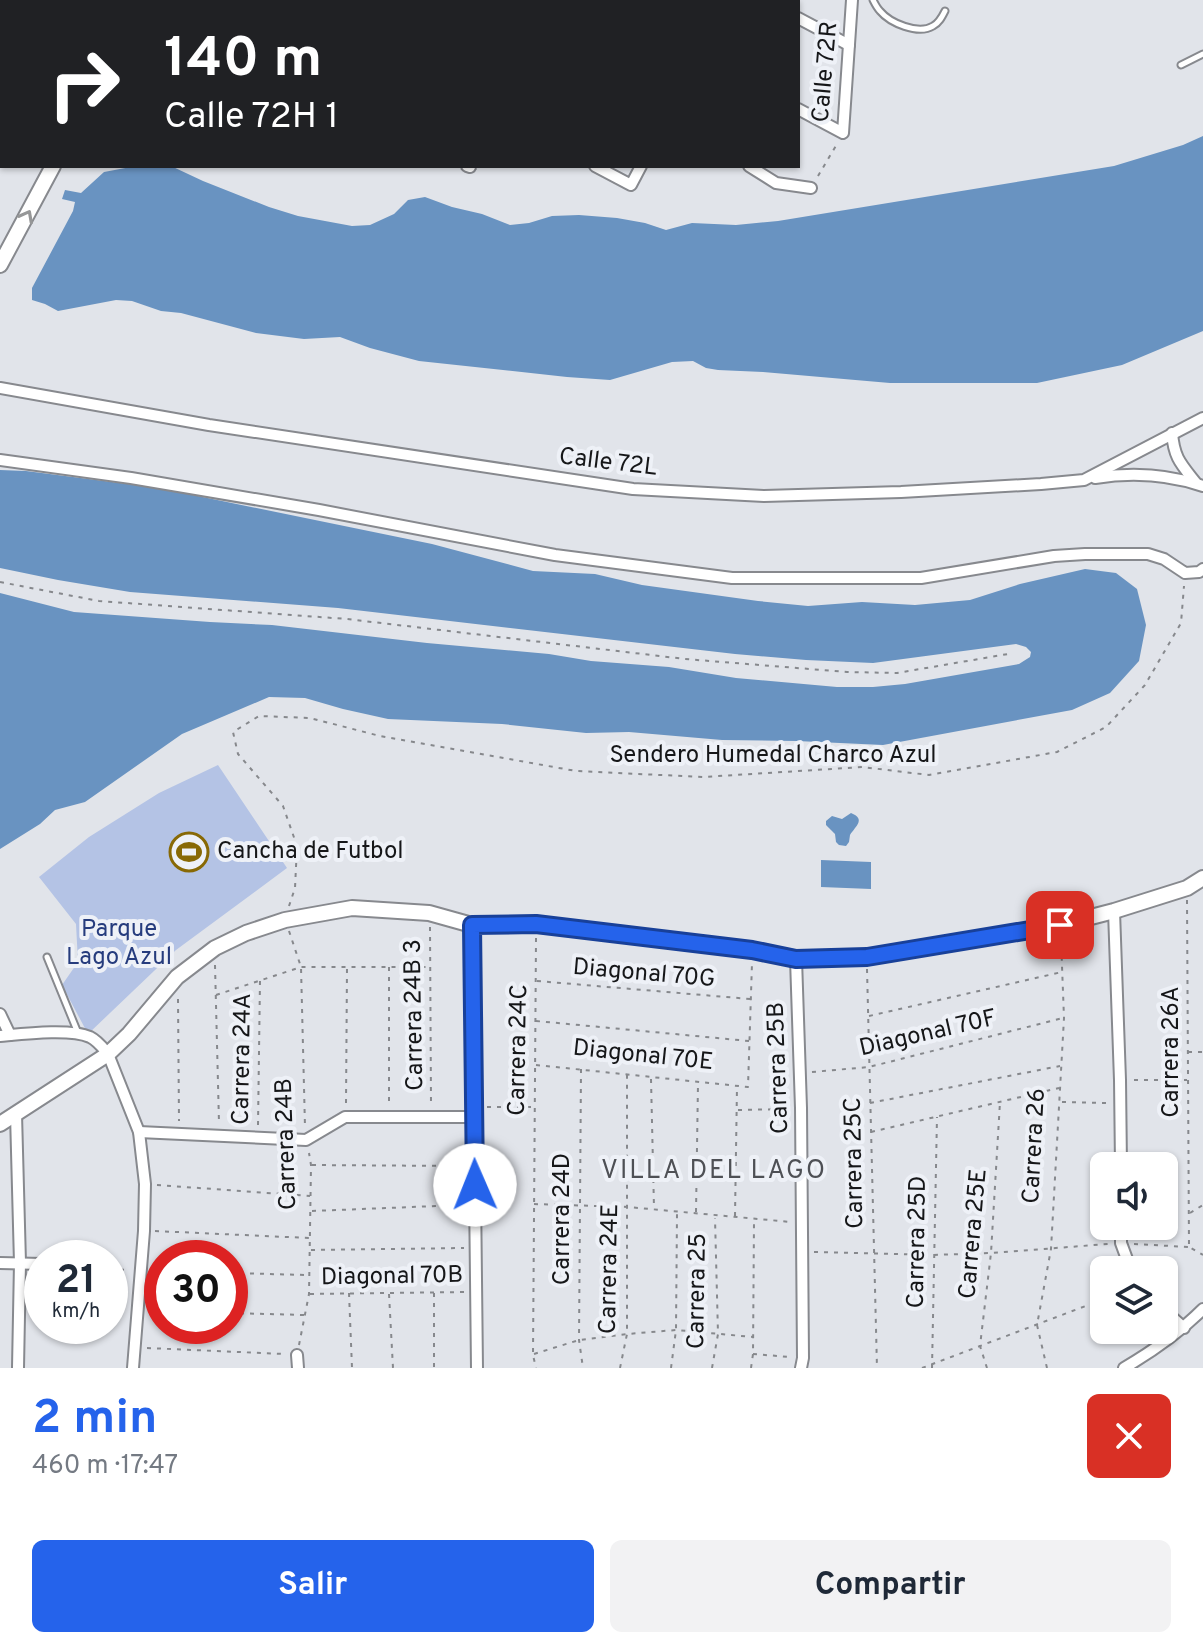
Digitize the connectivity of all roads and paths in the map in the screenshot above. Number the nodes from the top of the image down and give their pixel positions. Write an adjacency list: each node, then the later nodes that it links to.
1 (855, 0): 5 (street, Calle 72R)
2 (873, 0): 3 (lane)
3 (945, 11)
4 (800, 19): 5 (street)
5 (849, 45): 9 (street, Calle 72R)
6 (1203, 54): 7 (lane)
7 (1181, 65)
8 (800, 110): 9 (street)
9 (843, 133): 14 (path, Calle 72R)
10 (52, 168): 15 (street, one-way to 10)
11 (599, 168): 12 (street)
12 (640, 168)
13 (752, 168): 14 (street)
14 (811, 188)
15 (0, 265)
16 (0, 388): 20 (street, Calle 72L)
17 (1203, 418): 18 (street, Calle 72L)
18 (1172, 433): 20 (street, Calle 72L); 21 (street)
19 (0, 460): 23 (street)
20 (1084, 480): 21 (street)
21 (1200, 485)
22 (1203, 569): 23 (street)
23 (1185, 573): 30 (path, Sendero Humedal Charco Azul)
24 (0, 582): 25 (path)
25 (1008, 654)
26 (1203, 878): 27 (street)
27 (1187, 888): 28 (street); 56 (path, Carrera 26A)
28 (1114, 911): 33 (street); 66 (street)
29 (429, 913): 30 (street); 32 (street); 42 (path, Carrera 24B 3)
30 (285, 920): 34 (street); 39 (path, Carrera 24B)
31 (536, 924): 32 (street); 35 (street); 46 (path, Carrera 24C)
32 (472, 925): 78 (street)
33 (1060, 925): 37 (street); 43 (path, Carrera 26)
34 (215, 948): 44 (street); 47 (path)
35 (752, 950): 38 (street); 48 (path)
36 (47, 957): 53 (lane)
37 (867, 957): 38 (street); 50 (path, Carrera 25C)
38 (796, 959): 63 (street, Carrera 25B)
39 (301, 967): 40 (path); 45 (path); 90 (path, Carrera 24B)
40 (347, 967): 41 (path); 80 (path)
41 (389, 967): 42 (path); 81 (path)
42 (431, 967): 82 (path, Carrera 24B 3)
43 (1063, 972): 50 (path); 51 (path, Carrera 26)
44 (177, 977): 58 (street); 87 (path)
45 (260, 980): 47 (path); 89 (path, Carrera 24A)
46 (535, 981): 48 (path, Diagonal 70G); 52 (path, Carrera 24C)
47 (216, 995): 88 (path)
48 (751, 1000): 55 (path)
49 (0, 1014): 54 (street)
50 (868, 1017): 61 (path, Carrera 25C)
51 (1064, 1018): 60 (path, Carrera 26); 61 (path, Diagonal 70F)
52 (535, 1021): 55 (path); 59 (path, Carrera 24C)
53 (78, 1034): 54 (street); 58 (street)
54 (5, 1035)
55 (750, 1041): 69 (path, Diagonal 70E)
56 (1188, 1052): 57 (path); 67 (path, Carrera 26A)
57 (1203, 1052)
58 (108, 1054): 79 (street); 85 (street)
59 (534, 1065): 62 (path, Diagonal 70E); 75 (path, Carrera 24C)
60 (1061, 1065): 70 (path, Carrera 26); 73 (path)
61 (869, 1067): 63 (path, Diagonal 70F); 73 (path, Carrera 25C)
62 (581, 1069): 64 (path, Diagonal 70E); 99 (path, Carrera 24D)
63 (798, 1073): 76 (street, Carrera 25B)
64 (627, 1074): 65 (path, Diagonal 70E); 100 (path, Carrera 24E)
65 (651, 1076): 68 (path, Diagonal 70E); 101 (path)
66 (1120, 1080): 67 (path); 74 (street)
67 (1188, 1080): 104 (path, Carrera 26A)
68 (698, 1081): 69 (path, Diagonal 70E); 105 (path, Carrera 25)
69 (737, 1085): 77 (path)
70 (1060, 1088): 71 (path); 72 (path, Carrera 26)
71 (1000, 1102): 83 (path); 116 (path, Carrera 25E)
72 (1059, 1102): 74 (path); 113 (path, Carrera 26)
73 (870, 1103): 86 (path, Carrera 25C)
74 (1121, 1103): 91 (street)
75 (534, 1107): 78 (path); 96 (path, Carrera 24C)
76 (801, 1108): 77 (path); 109 (street, Carrera 25B)
77 (736, 1110): 107 (path)
78 (474, 1112): 82 (street); 93 (street)
79 (16, 1114): 84 (street); 121 (street)
80 (345, 1117): 81 (street); 90 (street)
81 (389, 1117): 82 (street)
82 (432, 1117)
83 (937, 1117): 86 (path); 118 (path, Carrera 25D)
84 (0, 1124)
85 (139, 1132): 87 (street); 94 (street)
86 (871, 1132): 117 (path, Carrera 25C)
87 (179, 1134): 88 (street)
88 (219, 1136): 89 (street)
89 (258, 1138): 90 (street)
90 (306, 1140): 92 (path, Carrera 24B)
91 (1121, 1152)
92 (311, 1165): 93 (path); 95 (path, Carrera 24B)
93 (475, 1166): 97 (street)
94 (145, 1184): 95 (path); 110 (street)
95 (311, 1197): 102 (path, Carrera 24B)
96 (533, 1204): 99 (path); 148 (path, Carrera 24C)
97 (475, 1205): 102 (path); 112 (street)
98 (1203, 1205): 104 (path)
99 (579, 1206): 100 (path); 143 (path, Carrera 24D)
100 (628, 1207): 101 (path); 140 (path, Carrera 24E)
101 (654, 1210): 103 (path)
102 (310, 1211): 111 (path, Carrera 24B)
103 (677, 1212): 105 (path); 139 (path)
104 (1189, 1213): 119 (path, Carrera 26A)
105 (696, 1214): 106 (path)
106 (715, 1215): 107 (path); 141 (path, Carrera 25)
107 (735, 1217): 108 (path)
108 (754, 1219): 109 (path); 142 (path)
109 (801, 1223): 115 (street, Carrera 25B)
110 (144, 1231): 111 (path); 124 (street)
111 (310, 1238): 114 (path, Carrera 24B)
112 (475, 1248): 114 (path); 129 (street)
113 (1051, 1249): 116 (path); 137 (path, Carrera 26)
114 (310, 1250): 126 (path, Carrera 24B)
115 (801, 1252): 117 (path); 149 (street, Carrera 25B)
116 (991, 1253): 118 (path); 144 (path, Carrera 25E)
117 (874, 1254): 118 (path); 164 (path, Carrera 25C)
118 (933, 1255): 150 (path, Carrera 25D)
119 (1203, 1255)
120 (0, 1263): 121 (street)
121 (20, 1263): 122 (street); 151 (street)
122 (24, 1263)
123 (128, 1270): 124 (path)
124 (140, 1271): 145 (street)
125 (248, 1273): 126 (path)
126 (309, 1275): 131 (path, Carrera 24B)
127 (434, 1291): 128 (path, Diagonal 70B); 129 (path, Diagonal 70B); 156 (path)
128 (389, 1292): 130 (path, Diagonal 70B); 155 (path)
129 (477, 1292): 157 (street)
130 (349, 1293): 131 (path, Diagonal 70B); 154 (path)
131 (309, 1294): 135 (path, Carrera 24B)
132 (1090, 1304): 137 (path)
133 (1203, 1309): 138 (street)
134 (248, 1313): 135 (path)
135 (305, 1315): 147 (path, Carrera 24B)
136 (1178, 1323): 138 (street)
137 (1037, 1325): 144 (path); 167 (path, Carrera 26)
138 (1184, 1328): 168 (street)
139 (676, 1330): 140 (path); 141 (path); 161 (path)
140 (627, 1334): 143 (path); 160 (path, Carrera 24E)
141 (718, 1334): 142 (path); 162 (path, Carrera 25)
142 (753, 1337): 146 (path)
143 (579, 1340): 148 (path); 159 (path, Carrera 24D)
144 (980, 1346): 150 (path); 166 (path, Carrera 25E)
145 (134, 1348): 147 (path); 152 (street)
146 (753, 1354): 149 (path); 163 (path)
147 (297, 1355): 153 (street)
148 (533, 1355): 158 (path, Carrera 24C)
149 (802, 1363)
150 (932, 1366): 165 (path)
151 (18, 1368)
152 (133, 1368)
153 (298, 1368)
154 (352, 1368)
155 (393, 1368)
156 (434, 1368)
157 (477, 1368)
158 (536, 1368)
159 (583, 1368)
160 (620, 1368)
161 (671, 1368)
162 (712, 1368)
163 (751, 1368)
164 (877, 1368)
165 (922, 1368)
166 (987, 1368)
167 (1047, 1368)
168 (1124, 1368)

